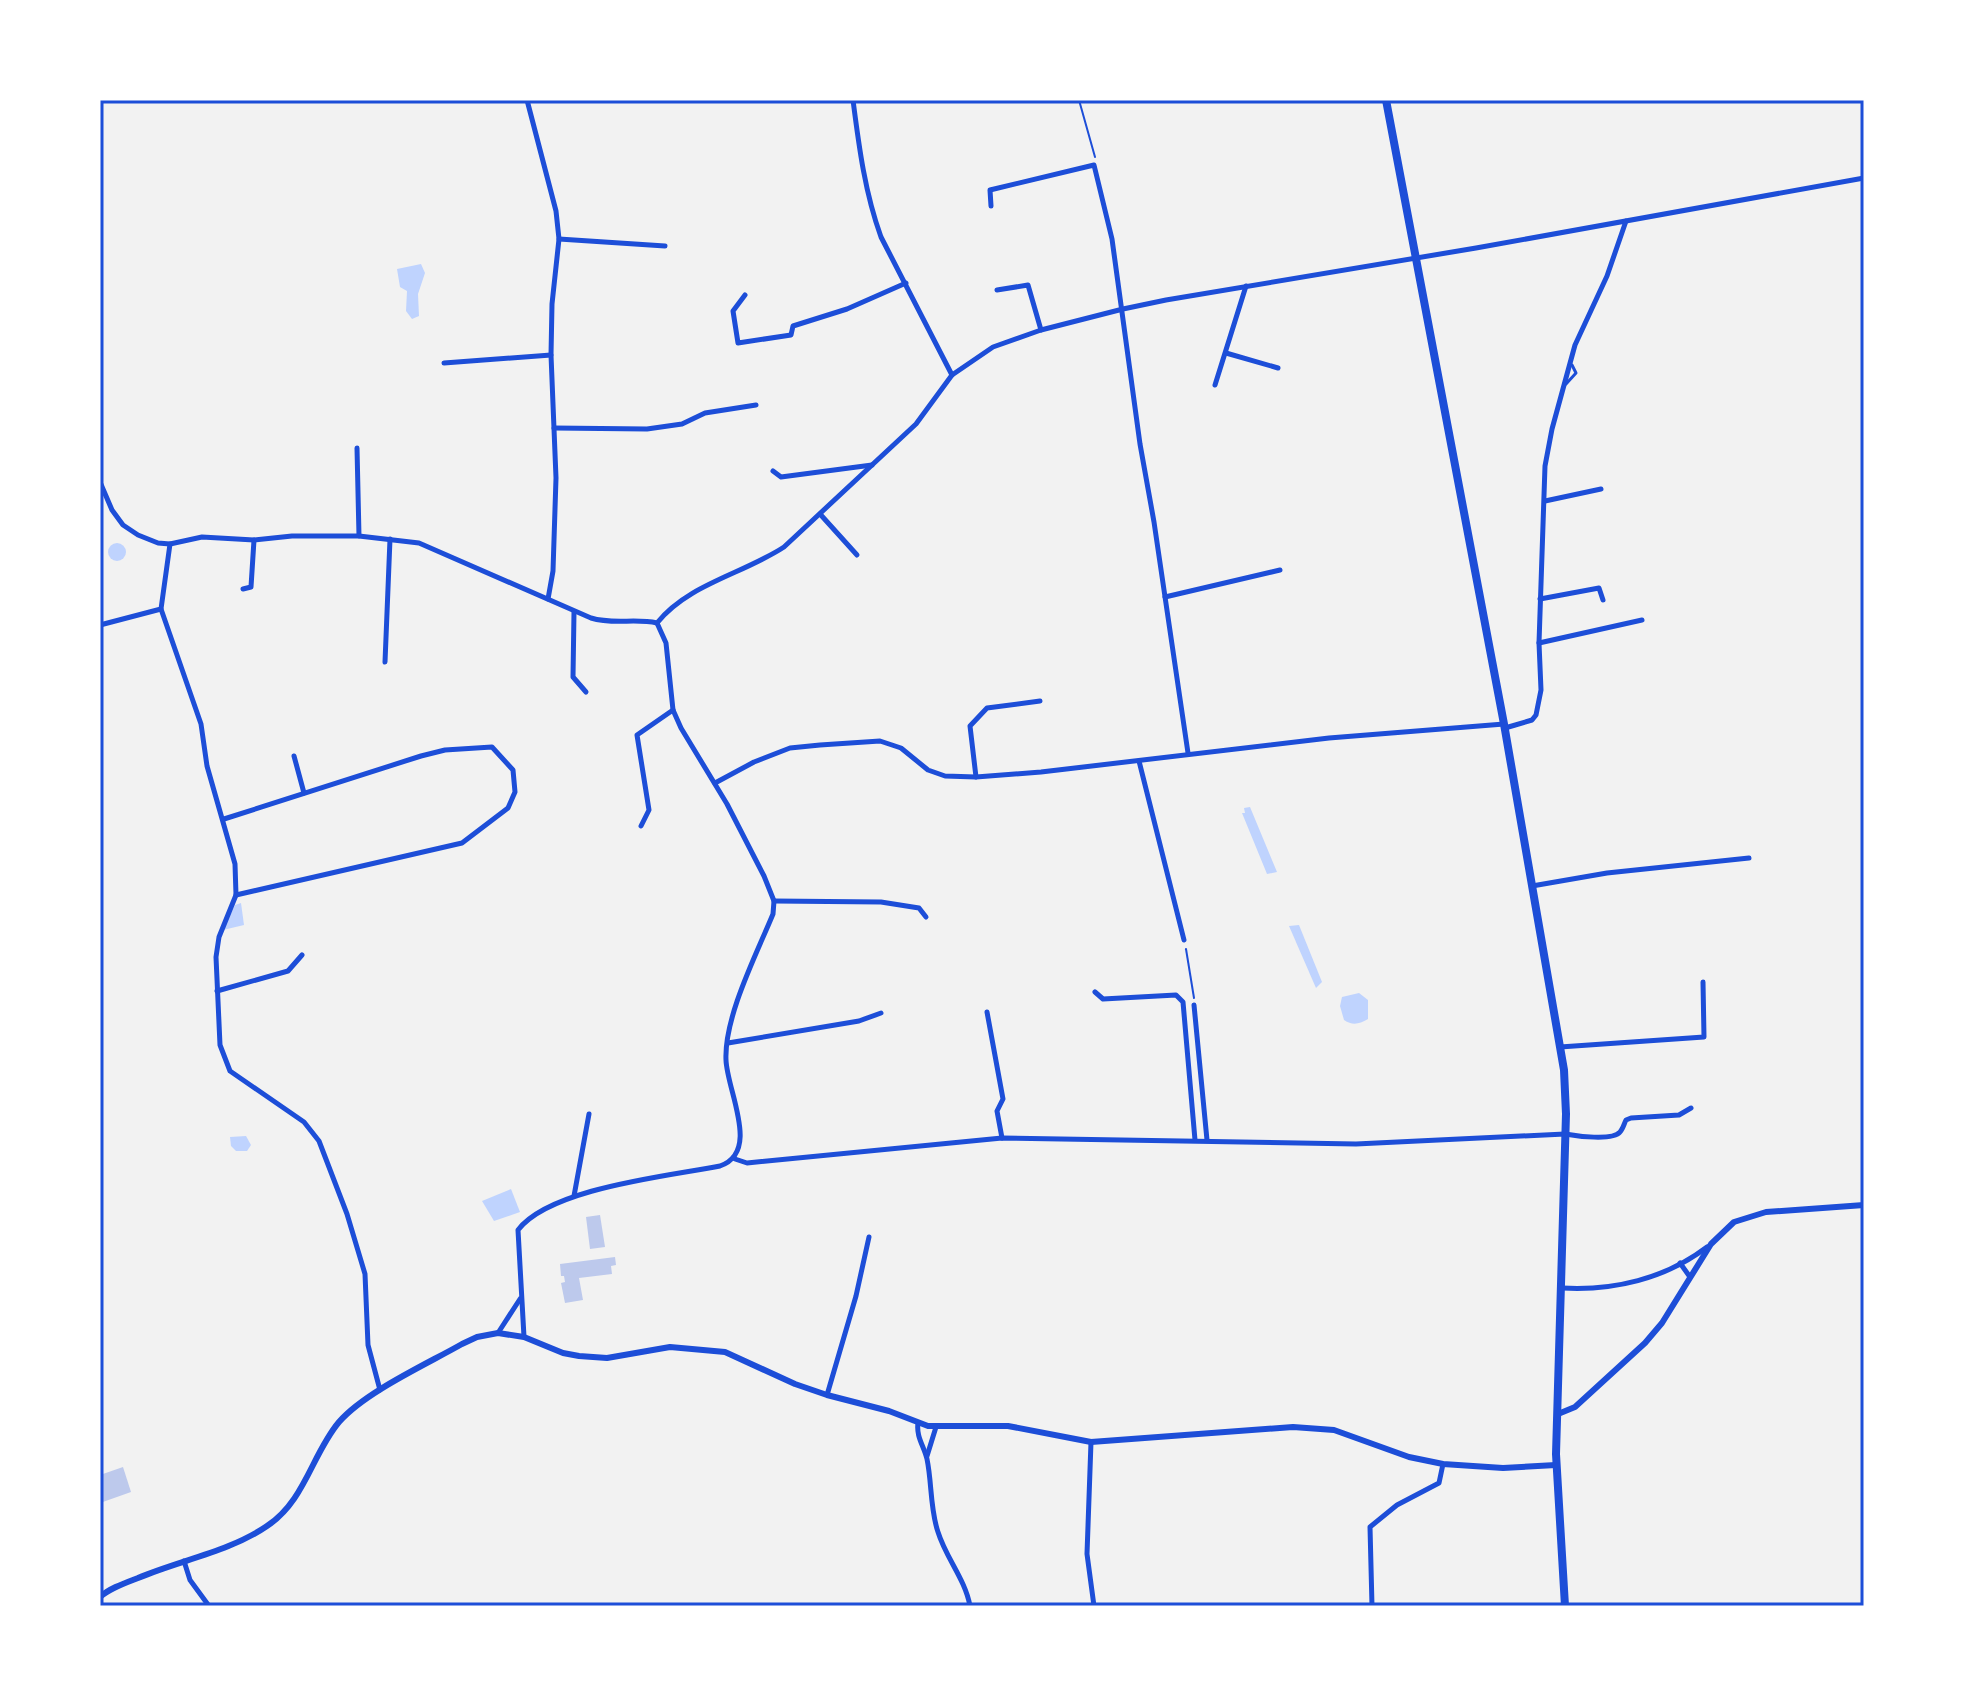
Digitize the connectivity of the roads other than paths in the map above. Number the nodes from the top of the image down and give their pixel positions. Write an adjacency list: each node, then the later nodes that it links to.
1 (527, 100): 7 (street)
2 (853, 100): 10 (street)
3 (1386, 100): 9 (main road)
4 (1864, 178): 6 (street)
5 (991, 206): 14 (street)
6 (1626, 221): 9 (street); 29 (street)
7 (559, 239): 8 (street); 17 (street)
8 (665, 246)
9 (1415, 257): 11 (street); 52 (main road)
10 (906, 283): 13 (street); 20 (street)
11 (1246, 286): 14 (street); 16 (street)
12 (997, 290): 15 (street)
13 (745, 295)
14 (1123, 309): 15 (street); 38 (street)
15 (1041, 330): 20 (street)
16 (1226, 353): 19 (street); 21 (street)
17 (551, 355): 18 (street); 23 (street)
18 (444, 363)
19 (1278, 368)
20 (952, 375): 25 (street)
21 (1215, 385)
22 (756, 405): 23 (street)
23 (554, 428): 39 (street)
24 (357, 448): 31 (street)
25 (872, 465): 26 (street); 30 (street)
26 (773, 471)
27 (100, 482): 34 (street)
28 (1601, 489): 29 (street)
29 (1545, 501): 40 (street)
30 (820, 514): 35 (street); 45 (street)
31 (359, 536): 32 (street); 33 (street)
32 (390, 539): 39 (street); 48 (street)
33 (254, 540): 34 (street); 37 (street)
34 (170, 544): 42 (street)
35 (857, 555)
36 (1280, 570): 38 (street)
37 (243, 589)
38 (1165, 597): 53 (street)
39 (548, 599): 43 (street)
40 (1540, 599): 41 (street); 47 (street)
41 (1603, 600)
42 (161, 609): 46 (street); 59 (street)
43 (574, 612): 45 (street); 49 (street)
44 (1642, 620): 47 (street)
45 (657, 623): 51 (street)
46 (100, 625)
47 (1539, 643): 52 (street)
48 (385, 662)
49 (586, 692)
50 (1040, 701): 56 (street)
51 (673, 710): 57 (street); 60 (street)
52 (1504, 726): 53 (street); 62 (main road)
53 (1188, 753): 55 (street)
54 (294, 756): 58 (street)
55 (1139, 761): 56 (street); 66 (street)
56 (976, 777): 57 (street)
57 (715, 783): 64 (street)
58 (304, 794): 59 (street); 63 (street)
59 (223, 819): 63 (street)
60 (641, 826)
61 (1749, 858): 62 (street)
62 (1531, 887): 75 (main road)
63 (236, 895): 69 (street)
64 (774, 901): 65 (street); 74 (street)
65 (926, 917)
66 (1184, 940)
67 (302, 955): 69 (street)
68 (1703, 982): 75 (street)
69 (216, 991): 93 (street)
70 (1095, 992): 80 (street)
71 (1194, 1005): 81 (street)
72 (987, 1012): 79 (street)
73 (881, 1013): 74 (street)
74 (728, 1043): 82 (street)
75 (1559, 1047): 78 (main road)
76 (1691, 1108): 78 (street)
77 (589, 1114): 83 (street)
78 (1565, 1134): 81 (street); 89 (main road)
79 (1002, 1138): 80 (street); 82 (street)
80 (1195, 1140): 81 (street)
81 (1207, 1140)
82 (735, 1159): 83 (street)
83 (574, 1196): 90 (street)
84 (1864, 1205): 86 (street)
85 (869, 1237): 94 (street)
86 (1711, 1244): 87 (street); 88 (street)
87 (1680, 1263): 88 (street); 89 (street)
88 (1690, 1277): 95 (street)
89 (1562, 1288): 95 (main road)
90 (521, 1298): 91 (street); 92 (street)
91 (498, 1333): 92 (street); 93 (street)
92 (524, 1337): 94 (street)
93 (380, 1391): 102 (street)
94 (827, 1395): 96 (street)
95 (1558, 1414): 101 (main road)
96 (918, 1423): 97 (street); 99 (street)
97 (936, 1427): 98 (street); 99 (street)
98 (1091, 1442): 100 (street); 106 (street)
99 (927, 1456): 105 (street)
100 (1443, 1464): 101 (street); 107 (street)
101 (1556, 1465): 108 (main road)
102 (183, 1560): 103 (street); 104 (street)
103 (100, 1597)
104 (209, 1606)
105 (970, 1606)
106 (1094, 1606)
107 (1372, 1606)
108 (1565, 1606)

